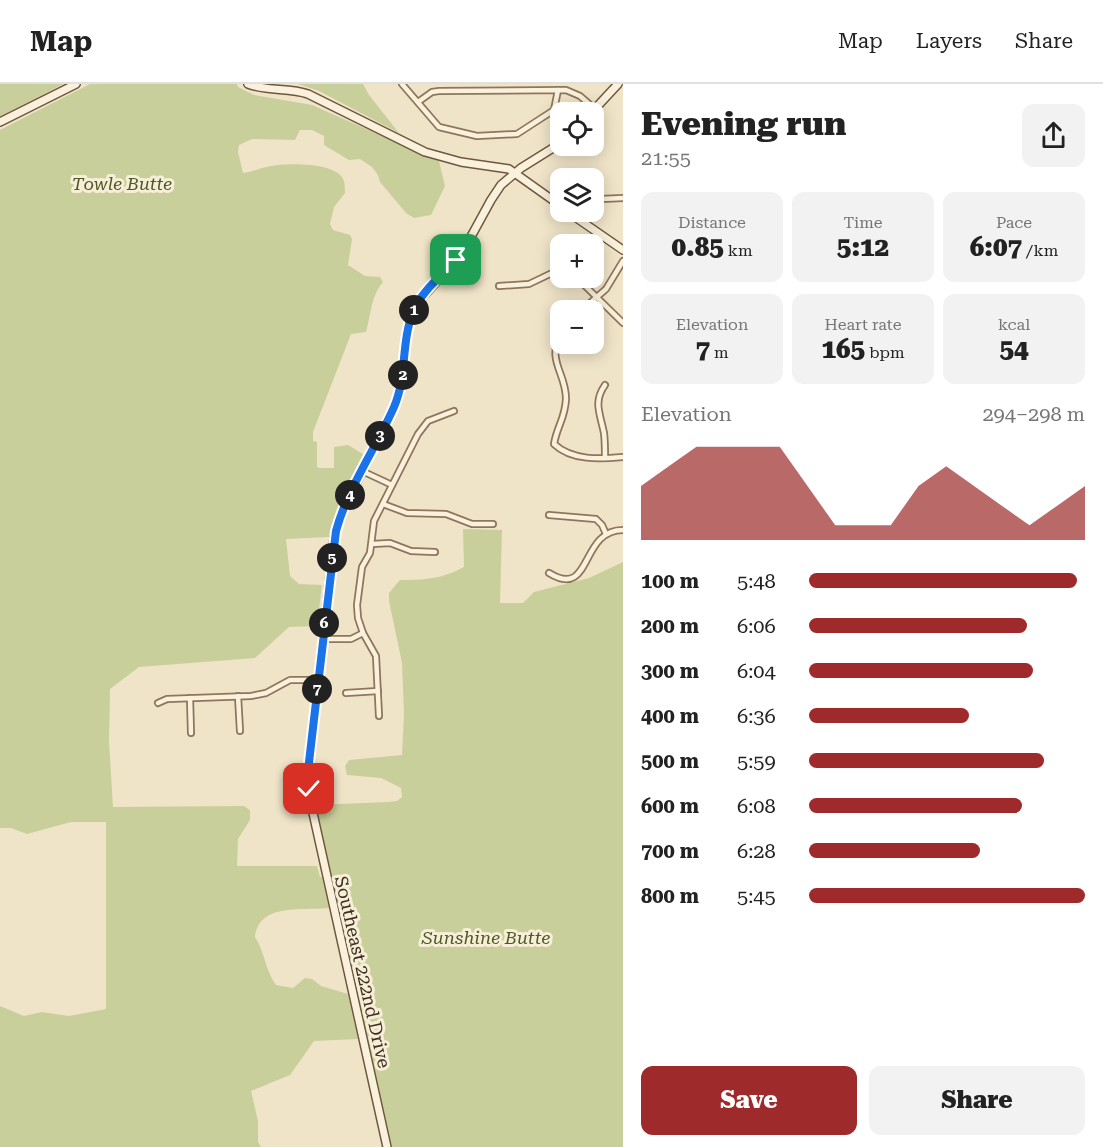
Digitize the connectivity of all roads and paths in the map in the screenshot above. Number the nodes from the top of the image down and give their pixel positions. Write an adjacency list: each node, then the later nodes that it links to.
1 (76, 84): 10 (main road)
2 (248, 84): 12 (main road)
3 (402, 84): 7 (street)
4 (618, 84): 9 (main road)
5 (528, 87): 6 (street); 7 (street)
6 (558, 90): 7 (street); 8 (street)
7 (418, 102)
8 (584, 102)
9 (601, 102)
10 (0, 122)
11 (550, 149): 12 (main road, Southeast 222nd Drive)
12 (515, 173): 13 (main road); 30 (main road, Southeast 222nd Drive)
13 (550, 198)
14 (623, 198): 15 (street)
15 (604, 199)
16 (583, 222): 17 (main road)
17 (623, 250)
18 (623, 261): 22 (street)
19 (550, 274): 20 (street)
20 (499, 286)
21 (589, 288): 22 (street)
22 (598, 297): 23 (street); 24 (street)
23 (594, 300)
24 (623, 323)
25 (555, 354): 29 (street)
26 (605, 385): 29 (street)
27 (454, 411): 31 (street)
28 (623, 457): 29 (street)
29 (605, 458)
30 (362, 471): 31 (street); 41 (main road, Southeast 222nd Drive)
31 (392, 485): 32 (street)
32 (383, 504): 34 (street); 37 (street)
33 (549, 515): 36 (street)
34 (493, 524)
35 (623, 530): 36 (street)
36 (606, 534): 39 (street)
37 (372, 544): 38 (street); 40 (street)
38 (435, 552)
39 (549, 573)
40 (363, 633): 41 (street); 43 (street)
41 (322, 639): 42 (main road, Southeast 222nd Drive)
42 (318, 680): 45 (street); 51 (main road, Southeast 222nd Drive)
43 (378, 691): 44 (street); 48 (street)
44 (346, 693)
45 (238, 696): 46 (street); 49 (street)
46 (190, 698): 47 (street); 50 (street)
47 (158, 703)
48 (379, 716)
49 (240, 730)
50 (191, 733)
51 (387, 1147)

